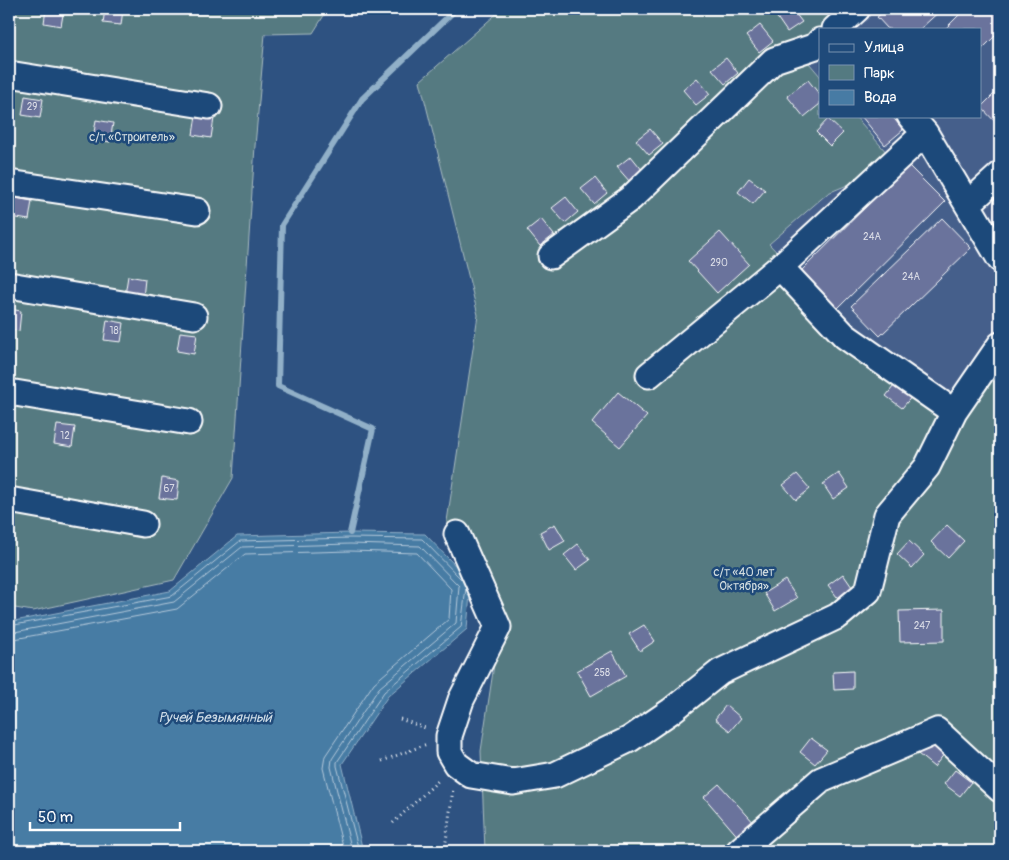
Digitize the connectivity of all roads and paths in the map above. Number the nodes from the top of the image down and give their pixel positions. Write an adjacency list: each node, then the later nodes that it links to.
1 (858, 9): 2 (lane)
2 (836, 28)
3 (819, 42): 11 (lane)
4 (9, 74): 5 (lane)
5 (209, 106)
6 (917, 125): 9 (lane); 13 (lane)
7 (1000, 174): 9 (lane)
8 (9, 183): 10 (lane)
9 (968, 204): 12 (lane)
10 (197, 211)
11 (551, 256)
12 (1000, 259)
13 (780, 266): 17 (lane); 19 (lane)
14 (9, 286): 15 (lane)
15 (194, 316)
16 (1000, 345): 19 (lane)
17 (649, 375)
18 (9, 392): 20 (lane)
19 (954, 412): 27 (lane)
20 (189, 422)
21 (9, 500): 22 (lane)
22 (143, 524)
23 (458, 534): 25 (lane)
24 (400, 719): 25 (path)
25 (449, 736): 26 (path); 27 (lane)
26 (382, 761)
27 (456, 764): 29 (path); 30 (path)
28 (1000, 790): 31 (lane)
29 (393, 823)
30 (443, 851)
31 (739, 851)

